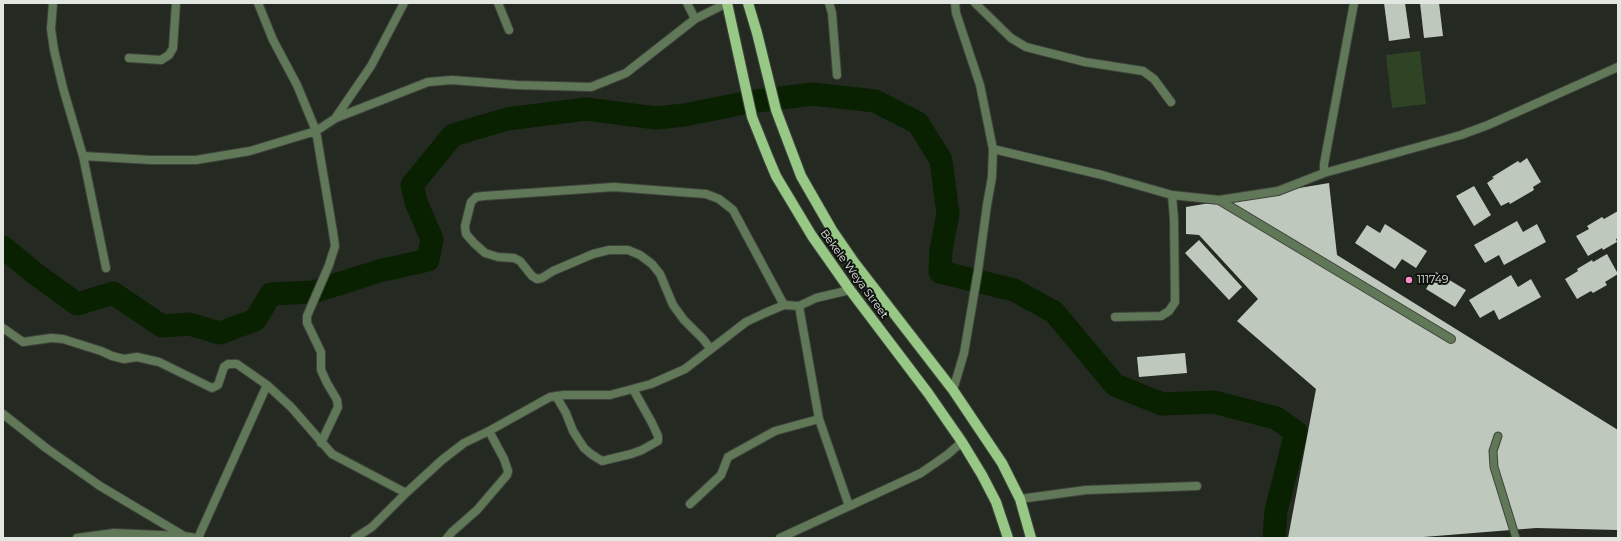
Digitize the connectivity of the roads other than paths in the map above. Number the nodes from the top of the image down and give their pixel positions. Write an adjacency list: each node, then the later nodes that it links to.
1 (53, 3): 24 (street)
2 (176, 3): 17 (street)
3 (258, 3): 22 (street)
4 (404, 3): 21 (street)
5 (498, 3): 16 (street)
6 (687, 3): 15 (street)
7 (727, 3): 15 (street); 29 (main road, Bekele Weya Street)
8 (748, 3): 38 (main road)
9 (829, 3): 19 (street)
10 (955, 3): 14 (street)
11 (959, 3): 14 (street)
12 (975, 3): 20 (street)
13 (1354, 3): 25 (street)
14 (956, 13): 23 (street)
15 (695, 19): 21 (street)
16 (509, 30)
17 (129, 58)
18 (1618, 67): 25 (street)
19 (837, 75)
20 (1171, 102)
21 (336, 118): 22 (street)
22 (316, 131): 24 (street); 45 (street)
23 (993, 149): 26 (street); 38 (street)
24 (83, 156): 28 (street)
25 (1324, 174): 27 (street)
26 (1172, 195): 27 (street); 32 (street)
27 (1219, 200): 34 (street)
28 (106, 268)
29 (850, 290): 31 (street); 44 (main road, Bekele Weya Street)
30 (784, 305): 31 (street); 35 (street); 35 (street)
31 (799, 306): 41 (street)
32 (1115, 317)
33 (3, 328): 36 (street)
34 (1451, 339)
35 (710, 348): 37 (street)
36 (267, 385): 45 (street); 53 (street)
37 (633, 389): 39 (street); 39 (street)
38 (953, 390): 48 (main road)
39 (556, 396): 42 (street)
40 (3, 414): 51 (street)
41 (820, 419): 49 (street); 50 (street)
42 (489, 431): 47 (street); 55 (street)
43 (1498, 436): 59 (lane)
44 (962, 442): 50 (street); 57 (main road, Bekele Weya Street)
45 (321, 443): 47 (street)
46 (1197, 486): 48 (street)
47 (406, 493): 54 (street)
48 (1020, 499): 58 (main road)
49 (690, 504)
50 (849, 506): 56 (street)
51 (184, 536): 52 (street); 53 (street)
52 (78, 538)
53 (196, 538)
54 (355, 538)
55 (447, 538)
56 (780, 538)
57 (1007, 538)
58 (1031, 538)
59 (1516, 538)

